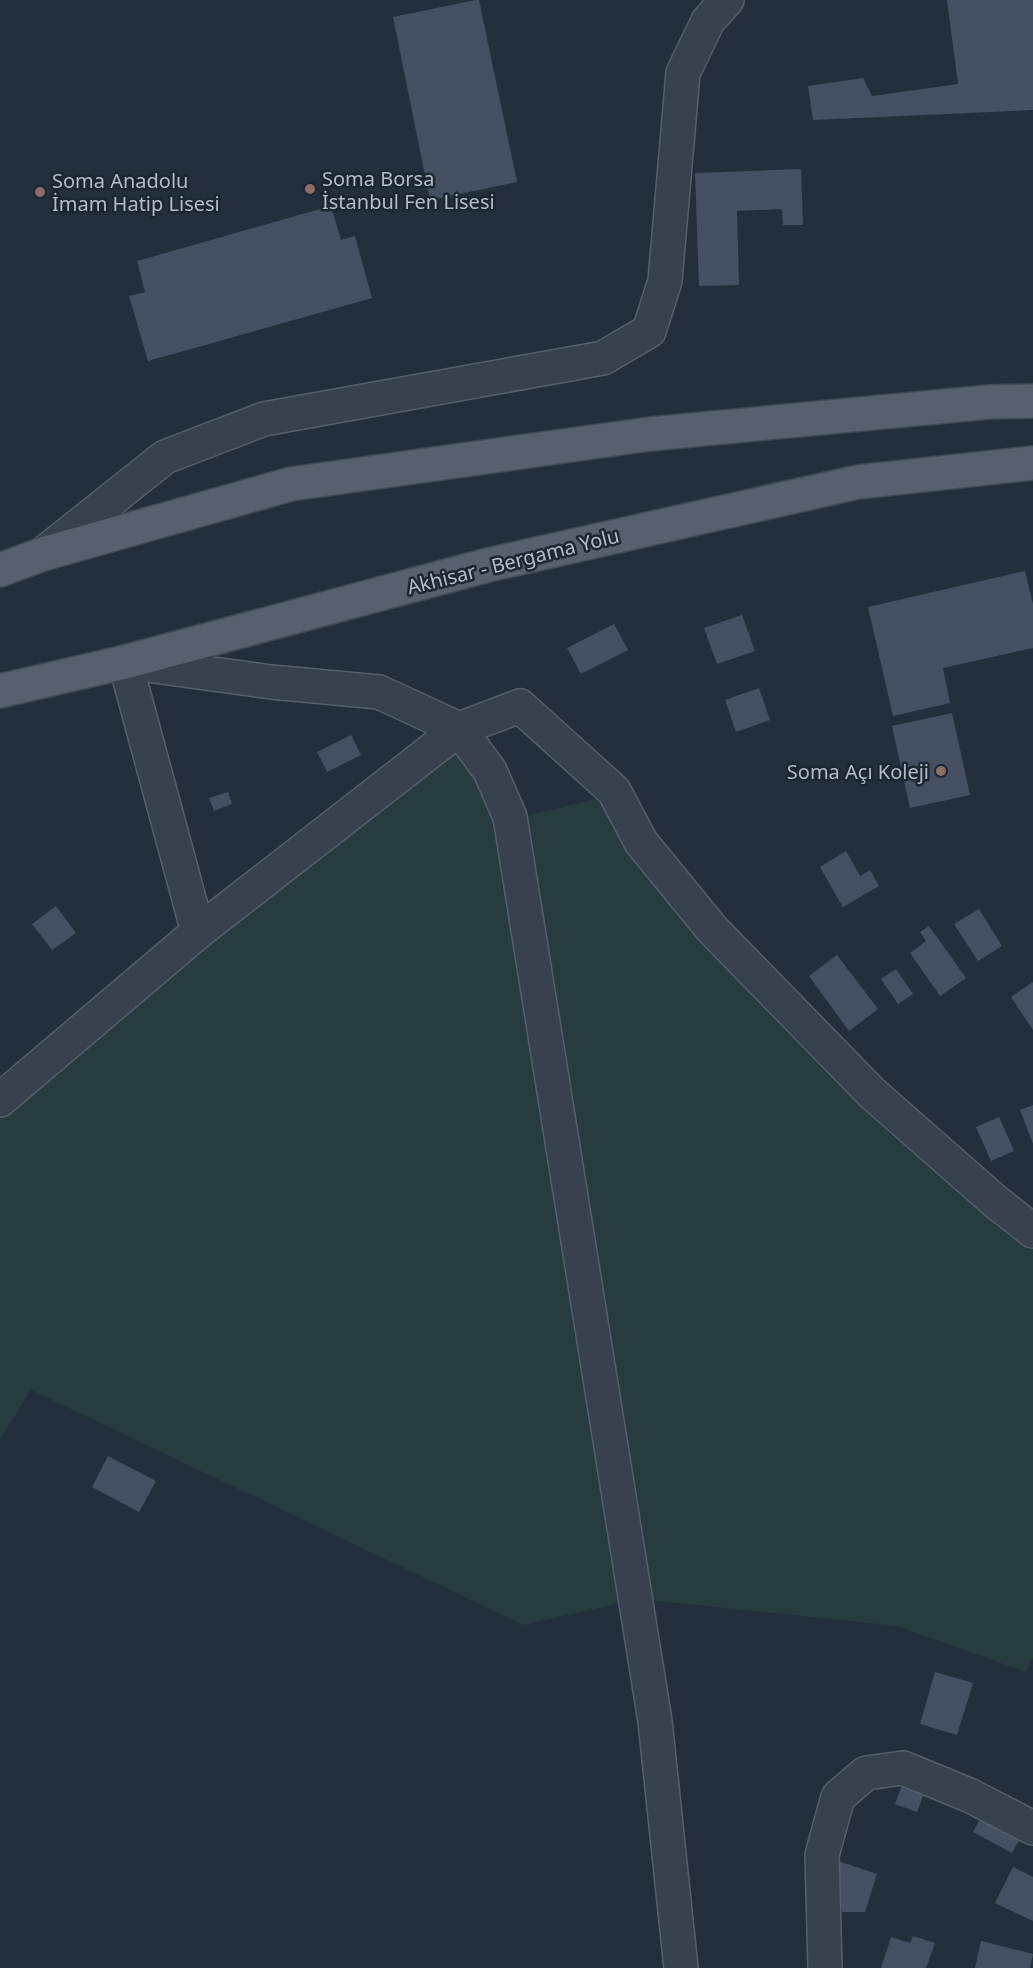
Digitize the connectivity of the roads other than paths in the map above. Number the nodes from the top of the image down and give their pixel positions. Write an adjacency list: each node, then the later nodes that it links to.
1 (727, 0): 4 (street)
2 (1033, 401): 4 (main road)
3 (1033, 463): 6 (main road, Akhisar - Bergama Yolu)
4 (43, 554): 5 (main road)
5 (0, 570)
6 (125, 662): 7 (main road, Akhisar - Bergama Yolu); 8 (street); 9 (street)
7 (0, 691)
8 (459, 729): 9 (street); 11 (street); 13 (street)
9 (198, 932): 10 (street)
10 (0, 1100)
11 (1033, 1230)
12 (1033, 1828): 14 (street)
13 (681, 1968)
14 (825, 1968)

